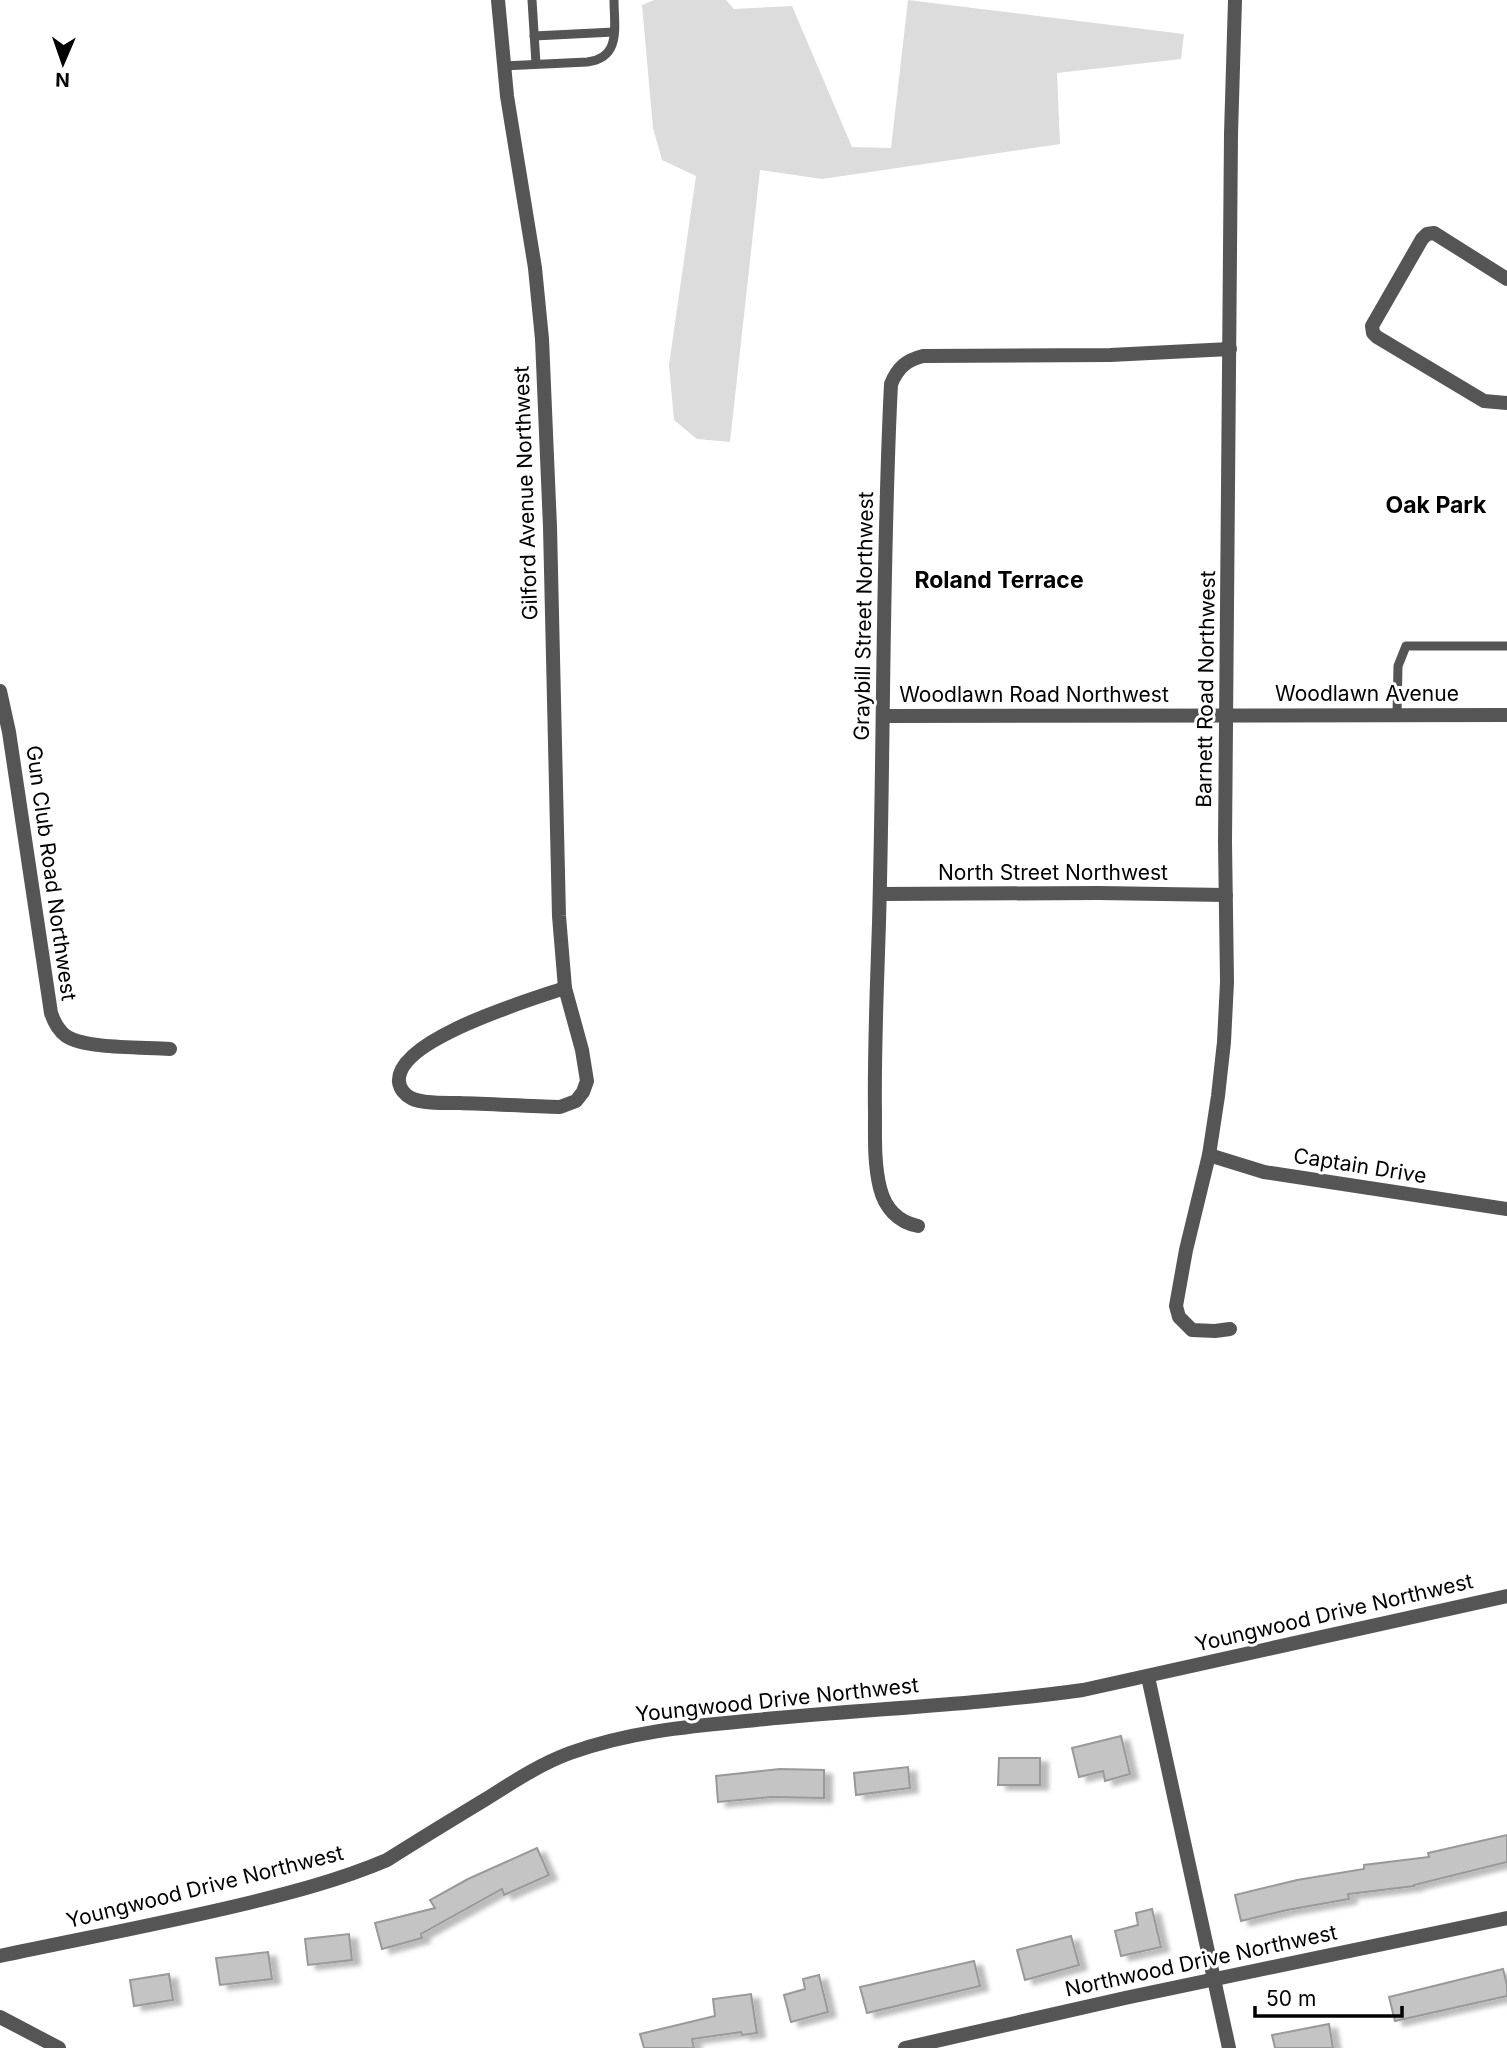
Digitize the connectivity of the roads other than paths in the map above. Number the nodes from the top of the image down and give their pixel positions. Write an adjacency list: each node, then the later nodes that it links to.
1 (498, 0): 8 (street, Gilford Avenue Northwest)
2 (533, 0): 6 (lane)
3 (614, 0): 5 (lane)
4 (1235, 0): 10 (street, Barnett Road Northwest)
5 (614, 32): 6 (lane); 7 (lane)
6 (534, 36): 7 (lane)
7 (536, 64): 8 (lane)
8 (504, 66): 20 (street, Gilford Avenue Northwest)
9 (1507, 279): 11 (street)
10 (1230, 349): 16 (street, Graybill Street Northwest); 17 (street, Barnett Road Northwest)
11 (1507, 403)
12 (1507, 646): 14 (lane)
13 (0, 691): 21 (street, Gun Club Road Northwest)
14 (1397, 715): 15 (street, Woodlawn Avenue); 17 (street, Woodlawn Avenue)
15 (1507, 715)
16 (883, 716): 17 (street, Woodlawn Road Northwest); 18 (street, Graybill Street Northwest)
17 (1227, 716): 19 (street, Barnett Road Northwest)
18 (880, 894): 19 (street, North Street Northwest); 24 (street, Graybill Street Northwest)
19 (1226, 895): 22 (street, Barnett Road Northwest)
20 (565, 988): 20 (street, Gilford Avenue Northwest)
21 (170, 1049)
22 (1209, 1155): 23 (street, Captain Drive); 25 (street, Barnett Road Northwest)
23 (1507, 1209)
24 (918, 1226)
25 (1230, 1329)
26 (1507, 1596): 27 (street, Youngwood Drive Northwest)
27 (1148, 1677): 29 (street, Youngwood Drive Northwest); 30 (street)
28 (1507, 1918): 30 (street, Northwood Drive Northwest)
29 (0, 1956)
30 (1214, 1979): 33 (street, Northwood Drive Northwest); 34 (street)
31 (0, 2017): 32 (street)
32 (59, 2048)
33 (905, 2048)
34 (1229, 2048)

